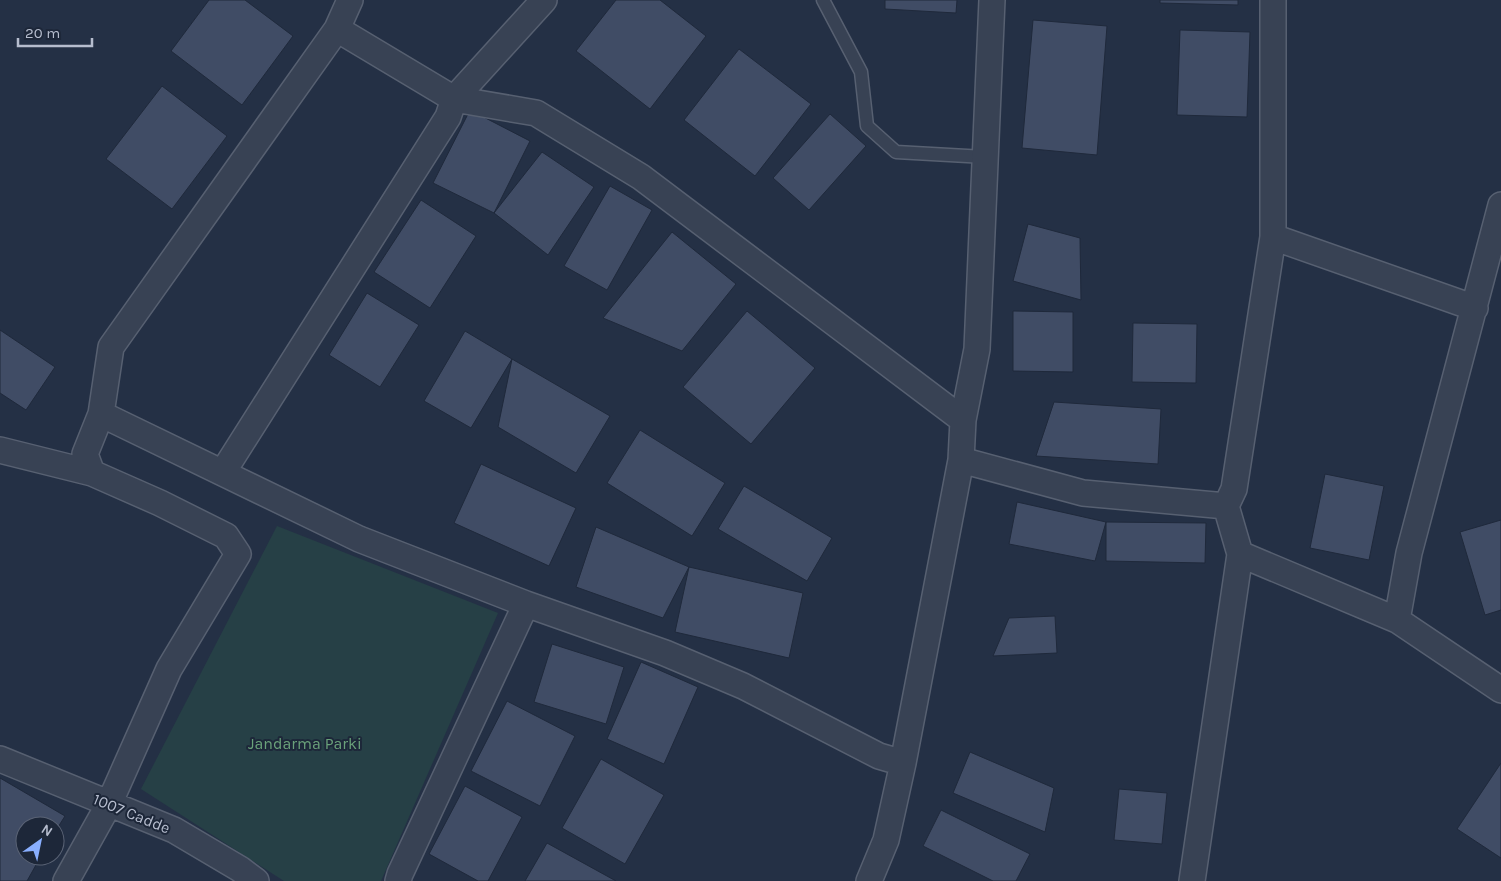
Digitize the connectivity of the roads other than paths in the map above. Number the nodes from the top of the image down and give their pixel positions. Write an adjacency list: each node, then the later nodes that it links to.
1 (350, 0): 6 (street)
2 (544, 0): 7 (street)
3 (823, 0): 8 (lane)
4 (992, 0): 8 (street)
5 (1273, 0): 10 (street)
6 (337, 29): 7 (street); 12 (street)
7 (454, 99): 13 (street); 16 (street)
8 (985, 157): 13 (street)
9 (1501, 206): 11 (street)
10 (1273, 236): 11 (street); 18 (street)
11 (1475, 308): 21 (street)
12 (101, 414): 16 (street); 17 (street)
13 (963, 420): 15 (street)
14 (0, 450): 17 (street)
15 (961, 460): 18 (street); 24 (street)
16 (223, 472): 20 (street)
17 (92, 473): 25 (street)
18 (1226, 506): 19 (street)
19 (1240, 554): 21 (street); 30 (street)
20 (526, 604): 24 (street); 28 (street)
21 (1397, 620): 22 (street)
22 (1501, 690)
23 (0, 759): 25 (street, 1007 Cadde)
24 (903, 763): 29 (street)
25 (109, 804): 26 (street); 27 (street, 1007 Cadde)
26 (66, 881)
27 (256, 881)
28 (398, 881)
29 (869, 881)
30 (1192, 881)

